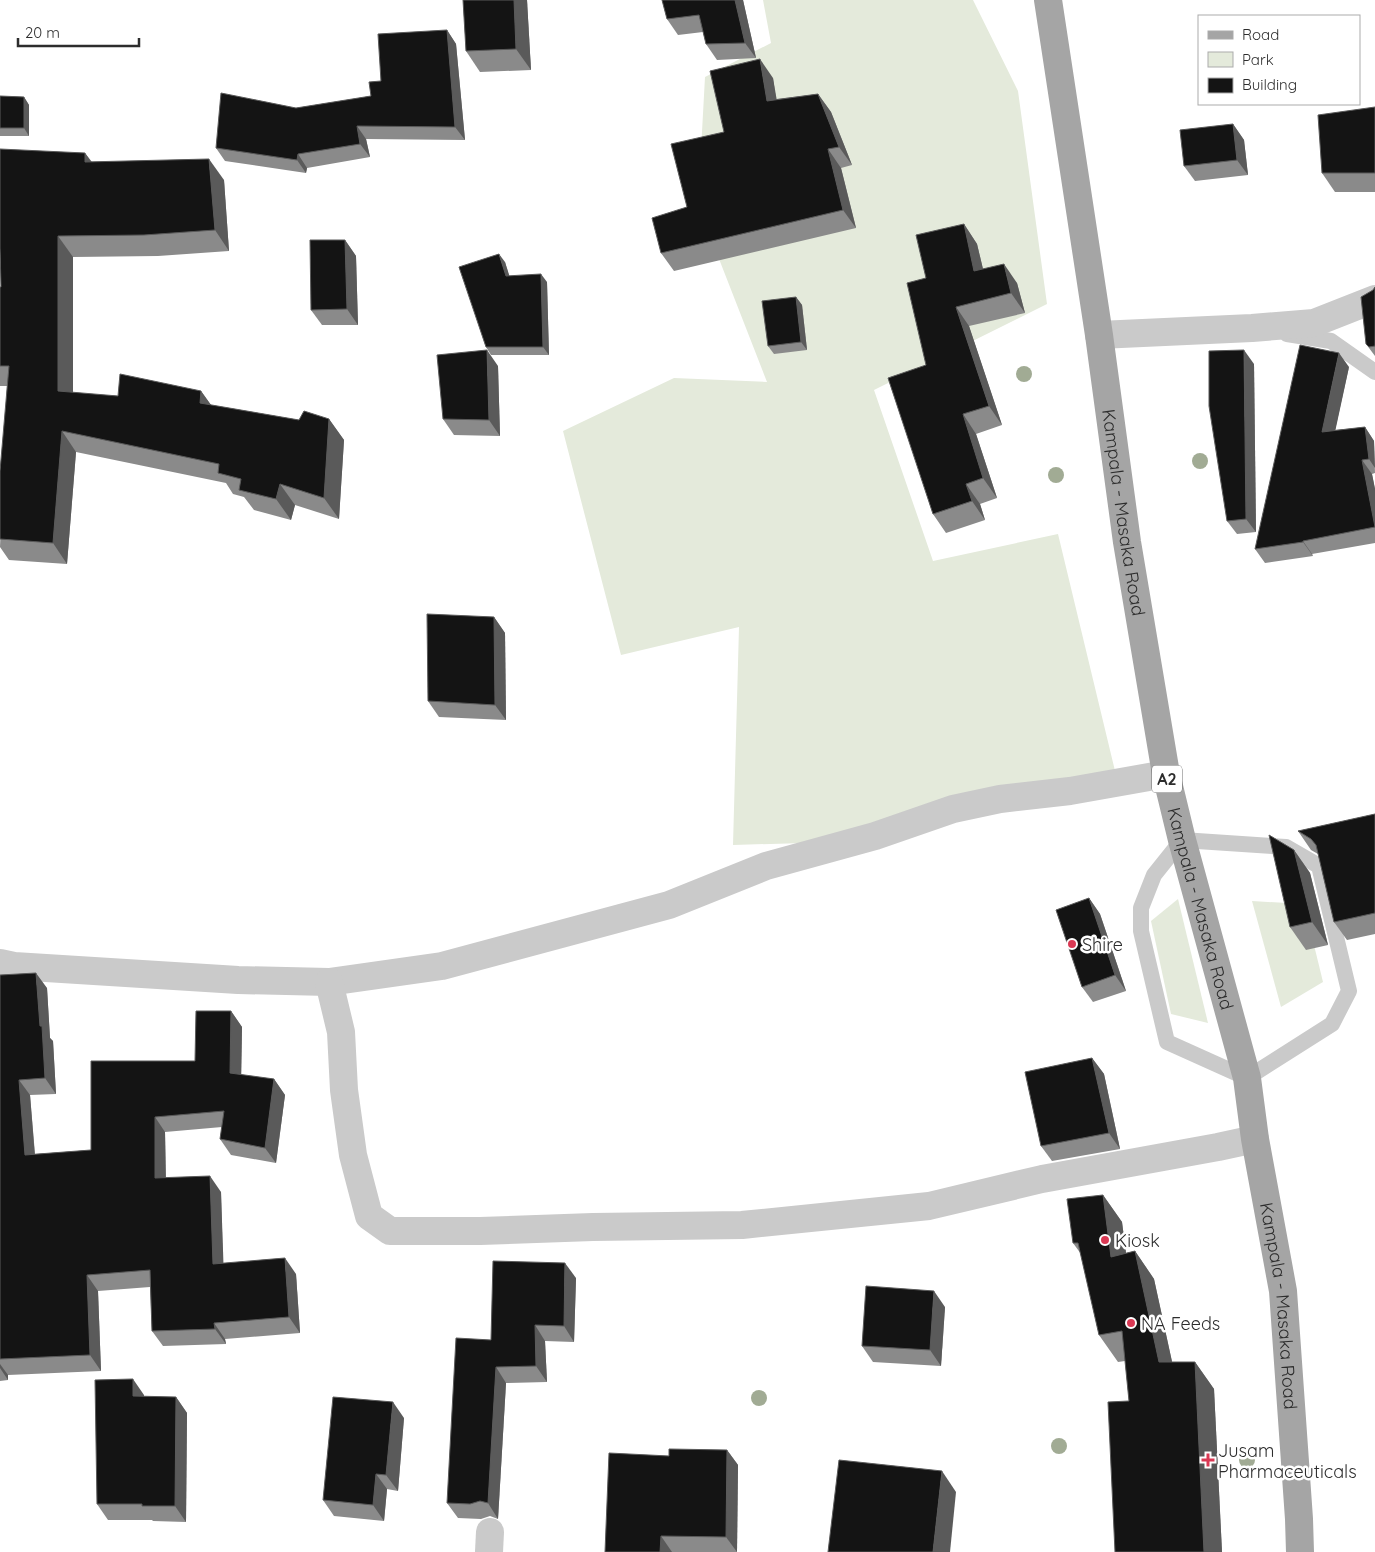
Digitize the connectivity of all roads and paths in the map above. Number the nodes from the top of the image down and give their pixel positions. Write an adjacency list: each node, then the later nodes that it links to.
1 (1048, 0): 4 (main road, Kampala - Masaka Road / A2)
2 (1375, 299): 3 (street)
3 (1252, 328): 4 (street); 5 (lane)
4 (1099, 335): 6 (main road, Kampala - Masaka Road / A2)
5 (1375, 372)
6 (1166, 774): 7 (main road, Kampala - Masaka Road / A2); 9 (street)
7 (1182, 840): 10 (main road, Kampala - Masaka Road / A2); 10 (lane); 10 (lane)
8 (0, 962): 9 (street)
9 (329, 982): 11 (street)
10 (1247, 1078): 11 (main road, Kampala - Masaka Road / A2)
11 (1255, 1139): 12 (main road, Kampala - Masaka Road / A2)
12 (1300, 1552)

